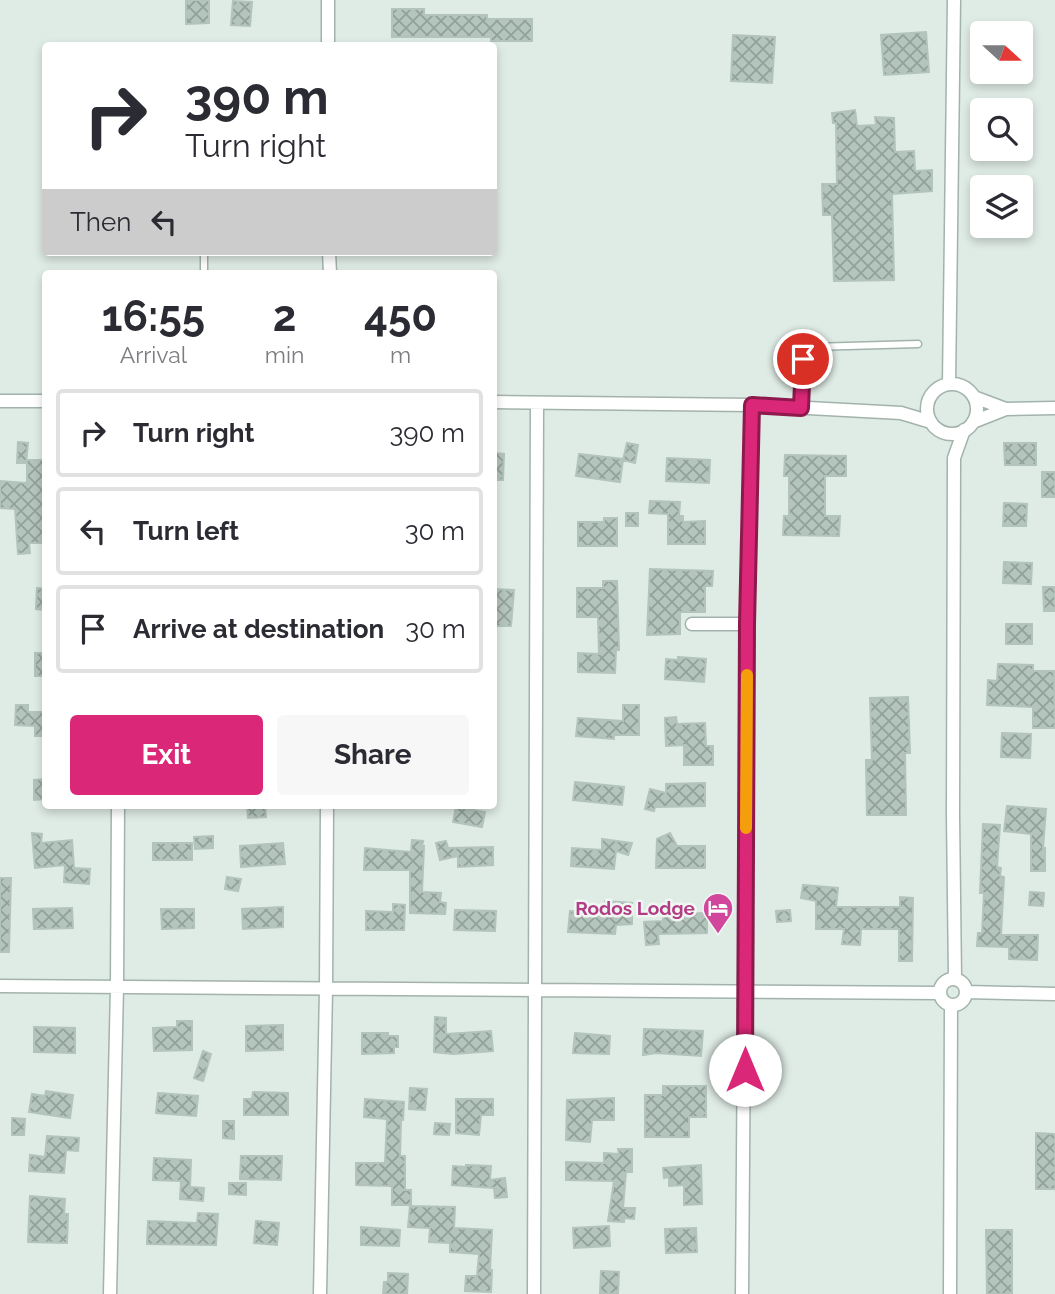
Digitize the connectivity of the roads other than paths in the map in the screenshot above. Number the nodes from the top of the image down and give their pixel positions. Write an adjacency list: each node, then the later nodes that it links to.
1 (328, 0): 3 (street)
2 (954, 0): 5 (street)
3 (328, 42)
4 (918, 344): 13 (lane)
5 (949, 384): 6 (street); 7 (street)
6 (930, 397): 16 (street); 17 (street)
7 (974, 397): 15 (street); 18 (street)
8 (0, 401): 9 (street)
9 (42, 401)
10 (497, 402): 11 (street)
11 (537, 402): 12 (street); 28 (street)
12 (752, 405): 13 (street); 21 (street)
13 (801, 408): 16 (street)
14 (1055, 408): 15 (street)
15 (1006, 409): 18 (street)
16 (901, 413): 17 (street)
17 (935, 426): 18 (street); 19 (street)
18 (968, 426): 19 (street)
19 (954, 458): 24 (street)
20 (692, 624): 21 (street)
21 (747, 624): 29 (street)
22 (118, 809): 26 (street)
23 (327, 809): 27 (street)
24 (955, 979): 30 (street); 31 (street)
25 (0, 986): 26 (street)
26 (117, 987): 27 (street); 34 (street)
27 (326, 989): 28 (street); 35 (street)
28 (534, 990): 29 (street); 36 (street)
29 (745, 992): 31 (street); 37 (street)
30 (966, 992): 32 (street); 33 (street)
31 (940, 993): 33 (street)
32 (1055, 994)
33 (951, 1005): 38 (street)
34 (110, 1294)
35 (320, 1294)
36 (534, 1294)
37 (742, 1294)
38 (950, 1294)

